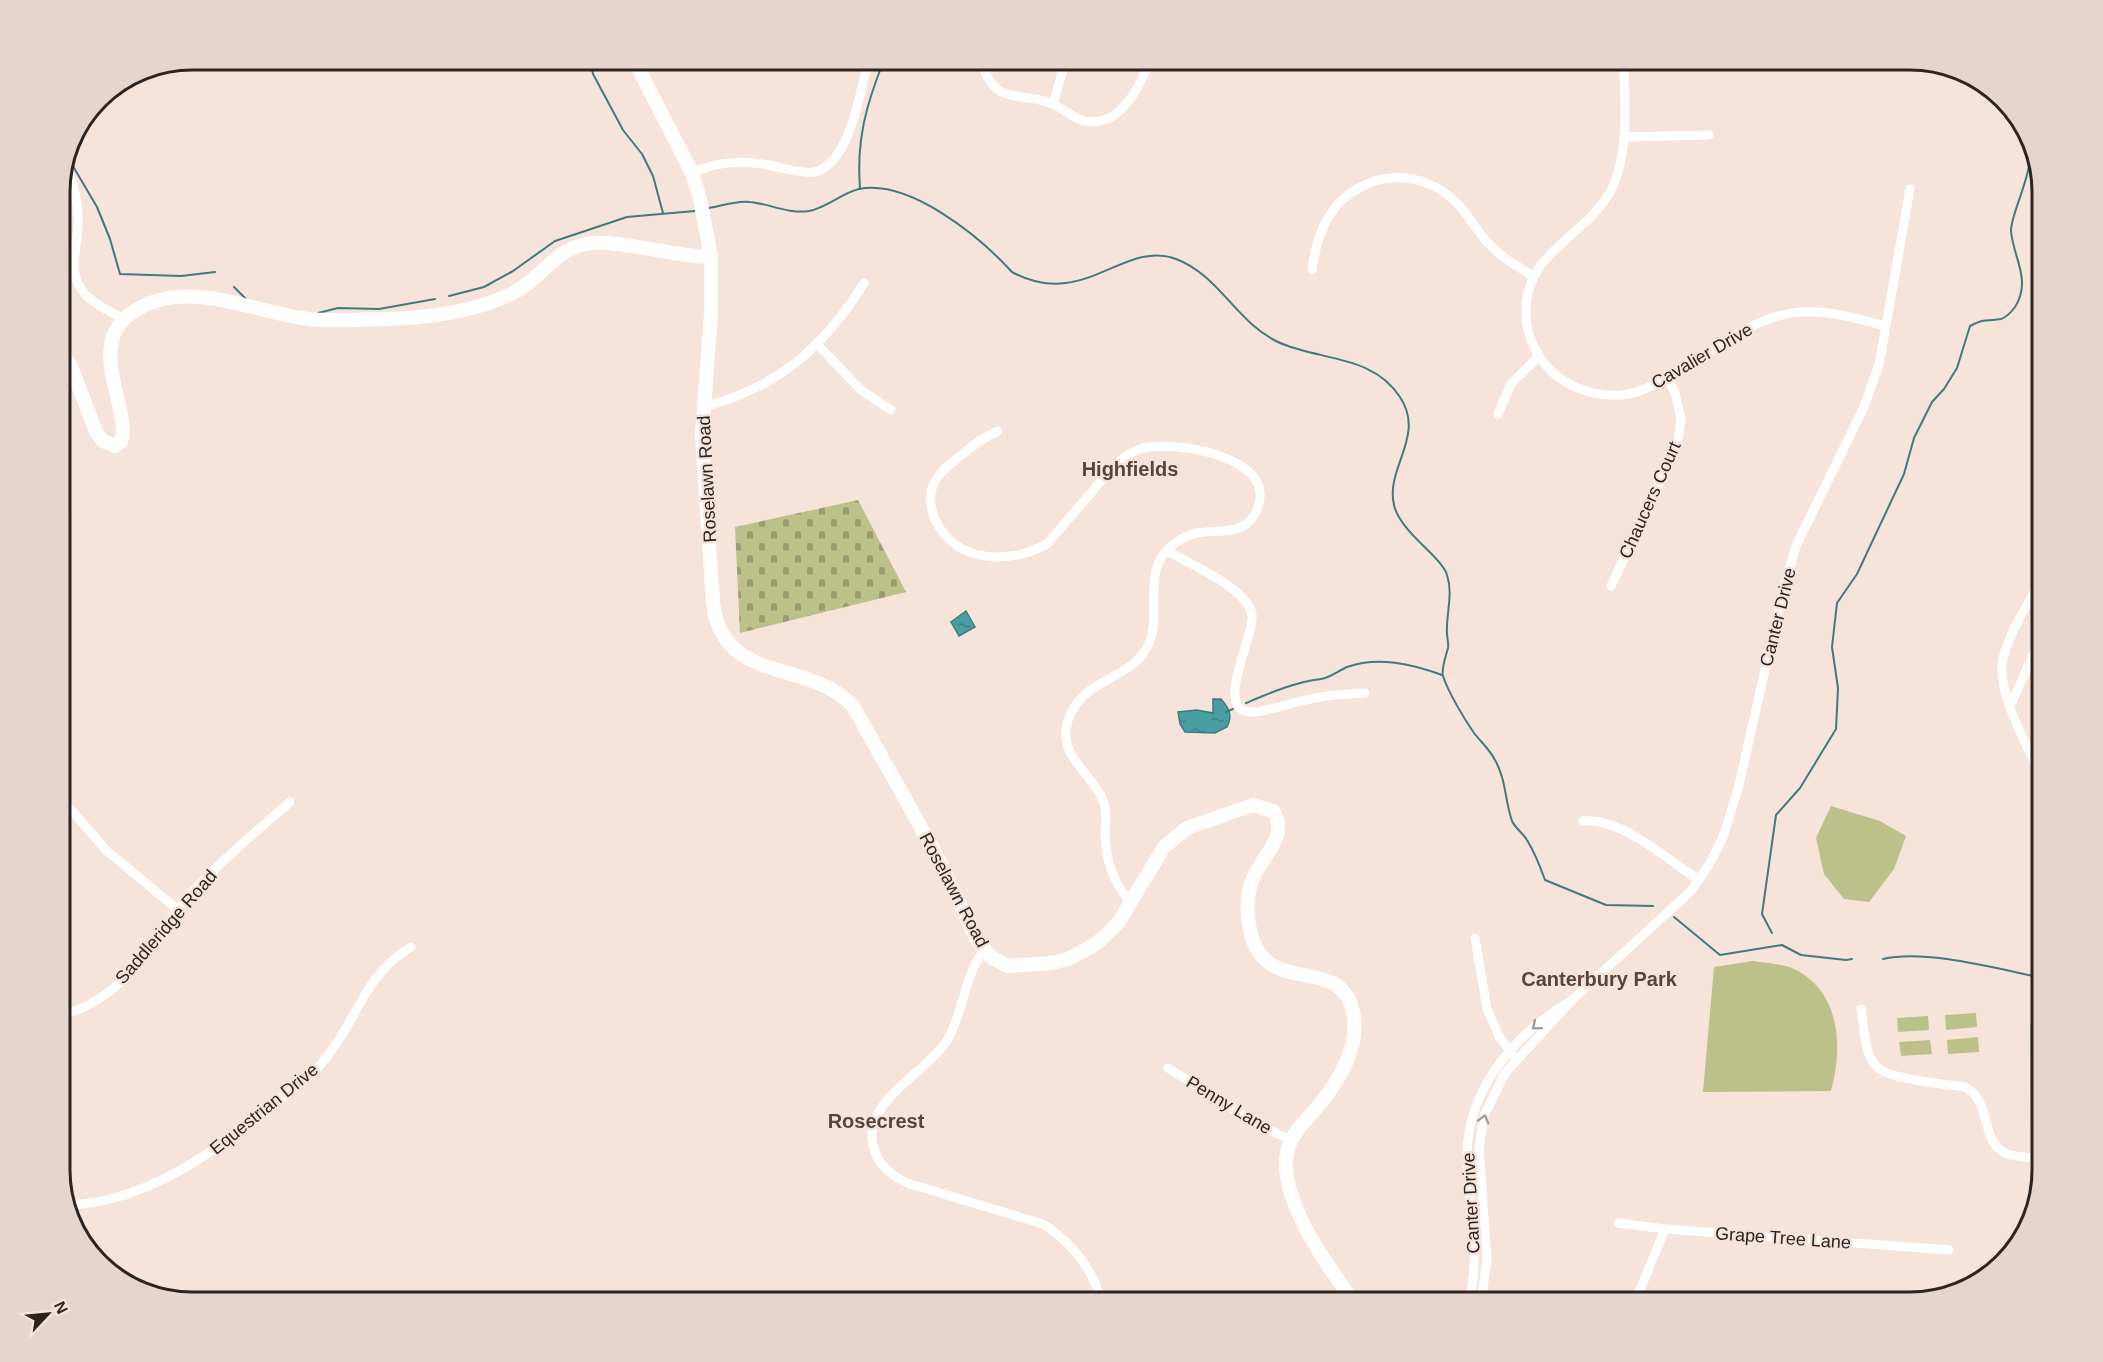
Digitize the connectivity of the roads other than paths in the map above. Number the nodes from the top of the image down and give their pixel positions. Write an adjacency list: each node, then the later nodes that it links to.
1 (639, 70): 10 (street, Roselawn Road)
2 (865, 70): 10 (street)
3 (984, 70): 7 (street)
4 (1063, 70): 7 (street)
5 (1145, 70): 7 (street)
6 (1624, 70): 9 (street, Cavalier Drive)
7 (1053, 104)
8 (1709, 135): 9 (street)
9 (1624, 137): 15 (street, Cavalier Drive)
10 (692, 174): 13 (street, Roselawn Road)
11 (72, 181): 17 (street)
12 (1910, 189): 18 (street, Canter Drive)
13 (711, 257): 17 (street); 23 (street, Roselawn Road)
14 (1312, 270): 15 (street)
15 (1533, 276): 20 (street, Cavalier Drive)
16 (864, 283): 19 (street)
17 (124, 319): 21 (street)
18 (1886, 326): 22 (street, Cavalier Drive); 37 (street, Canter Drive)
19 (818, 345): 23 (street); 24 (street)
20 (1539, 356): 22 (street, Cavalier Drive); 25 (street)
21 (71, 367)
22 (1667, 377): 28 (street, Chaucers Court)
23 (703, 407): 42 (street, Roselawn Road)
24 (891, 410)
25 (1497, 414)
26 (998, 431): 27 (street)
27 (1167, 551): 31 (street); 38 (street)
28 (1611, 586)
29 (2032, 599): 32 (street)
30 (2032, 657): 32 (street)
31 (1365, 693)
32 (2010, 704): 33 (street)
33 (2032, 755)
34 (290, 802): 39 (street, Saddleridge Road)
35 (71, 810): 39 (street)
36 (1583, 821): 37 (street)
37 (1699, 880): 43 (street, Canter Drive)
38 (1131, 904): 42 (street, Roselawn Road); 49 (street, Roselawn Road)
39 (177, 910): 45 (street, Saddleridge Road)
40 (1475, 938): 46 (street)
41 (411, 947): 51 (street, Equestrian Drive)
42 (984, 950): 55 (street)
43 (1572, 1000): 46 (street, Canter Drive, one-way to 46); 47 (street, Canter Drive)
44 (1861, 1009): 50 (street)
45 (71, 1011)
46 (1509, 1051): 47 (street); 57 (street, Canter Drive)
47 (1516, 1060): 58 (street, Canter Drive, one-way to 47)
48 (1168, 1068): 49 (street, Penny Lane)
49 (1290, 1140): 56 (street, Roselawn Road)
50 (2032, 1157)
51 (76, 1204)
52 (1618, 1223): 53 (street, Grape Tree Lane)
53 (1665, 1229): 54 (street, Grape Tree Lane); 59 (street)
54 (1949, 1250)
55 (1097, 1292)
56 (1347, 1292)
57 (1470, 1292)
58 (1482, 1292)
59 (1639, 1292)

